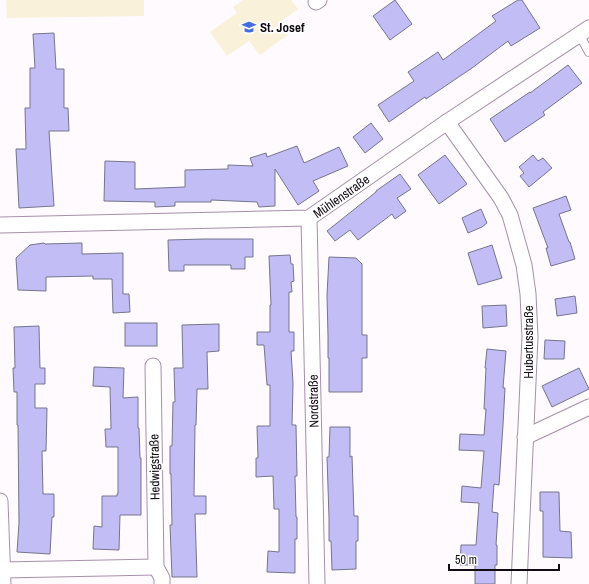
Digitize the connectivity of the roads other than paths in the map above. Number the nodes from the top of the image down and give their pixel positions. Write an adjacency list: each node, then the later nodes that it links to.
1 (584, 31): 2 (lane); 3 (street, Mühlenstraße)
2 (589, 52)
3 (447, 122): 4 (street, Mühlenstraße); 8 (street, Hubertusstraße)
4 (309, 218): 5 (street, Mühlenstraße); 13 (street, Nordstraße)
5 (0, 225)
6 (153, 366): 10 (street, Hedwigstraße)
7 (589, 407): 8 (street)
8 (525, 437): 14 (street, Hubertusstraße)
9 (0, 501): 11 (street)
10 (156, 567): 11 (street); 12 (street, Hedwigstraße)
11 (3, 577)
12 (162, 584)
13 (317, 584)
14 (519, 584)

